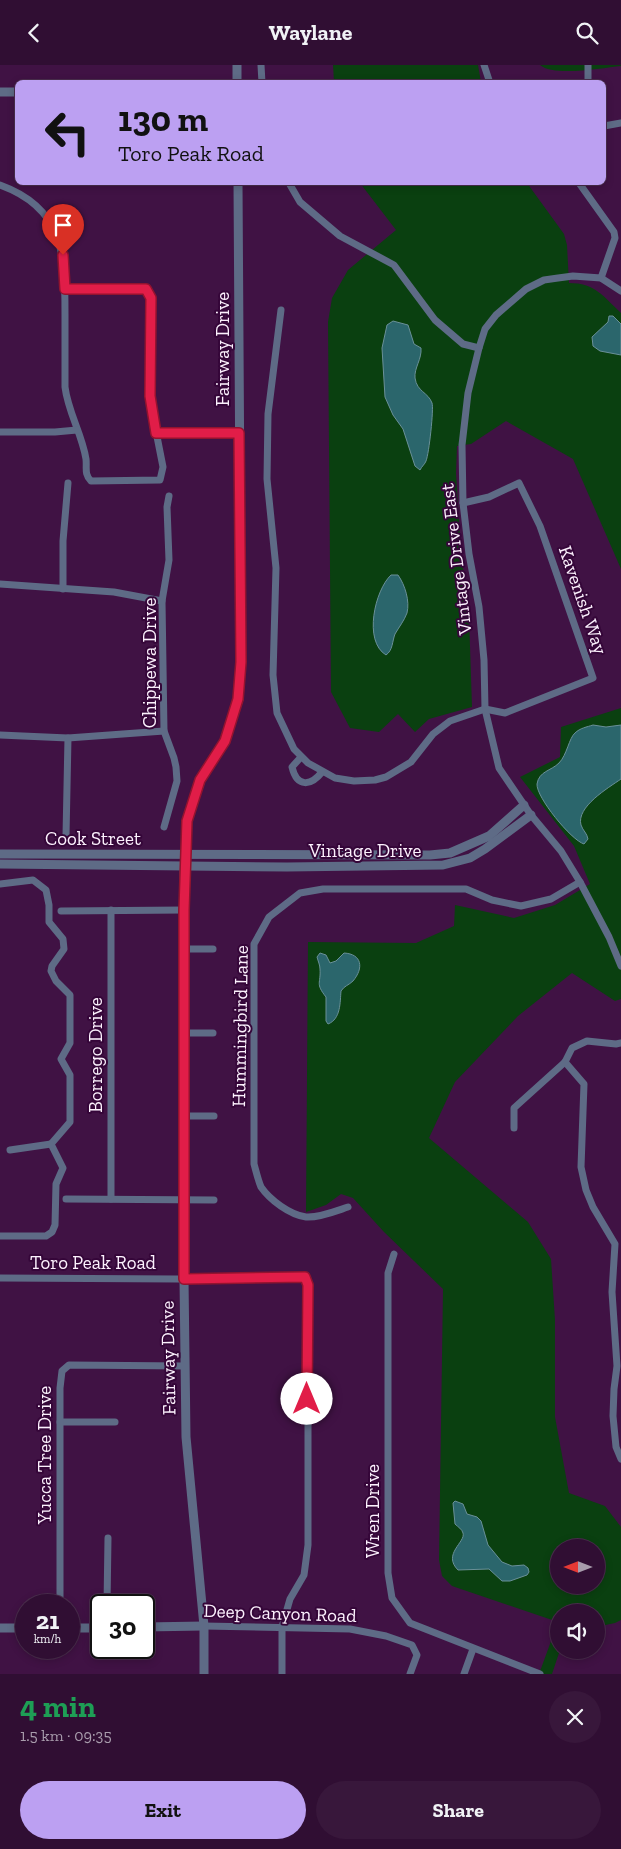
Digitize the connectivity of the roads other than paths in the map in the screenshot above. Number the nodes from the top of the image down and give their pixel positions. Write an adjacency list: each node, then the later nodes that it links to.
1 (237, 65): 5 (street)
2 (261, 65): 6 (street)
3 (484, 65): 7 (street)
4 (588, 65): 8 (street)
5 (237, 80)
6 (262, 80)
7 (489, 80)
8 (588, 80)
9 (0, 92): 10 (street)
10 (15, 92)
11 (621, 123): 12 (street)
12 (606, 126)
13 (0, 185): 18 (street)
14 (238, 185): 25 (street, Fairway Drive)
15 (290, 185): 21 (street)
16 (580, 185): 17 (street)
17 (601, 278): 19 (street, Vintage Drive East); 21 (street, Vintage Drive East)
18 (65, 289): 22 (street); 24 (street)
19 (621, 291)
20 (280, 310): 36 (street)
21 (479, 348): 28 (street, Vintage Drive East)
22 (76, 430): 23 (street); 24 (street)
23 (0, 433)
24 (156, 433): 25 (street)
25 (239, 433): 42 (street, Fairway Drive)
26 (68, 483): 30 (street)
27 (169, 496): 31 (street, Chippewa Drive)
28 (463, 503): 32 (street, Vintage Drive East); 32 (street, Kavenish Way)
29 (0, 584): 30 (street)
30 (63, 589): 31 (street)
31 (162, 601): 33 (street, Chippewa Drive)
32 (485, 709): 37 (street); 38 (street, Vintage Drive East)
33 (164, 731): 35 (street); 40 (street, Chippewa Drive)
34 (0, 735): 35 (street)
35 (68, 738): 41 (street)
36 (301, 757): 37 (street); 37 (street)
37 (322, 772)
38 (524, 805): 39 (street, Vintage Drive East); 42 (street, Vintage Drive)
39 (531, 815): 45 (street, Vintage Drive); 46 (street, Vintage Drive East)
40 (164, 827)
41 (66, 836)
42 (185, 854): 43 (street, Cook Street); 45 (street, Fairway Drive)
43 (0, 855)
44 (0, 864): 45 (street, Cook Street)
45 (185, 866): 49 (street, Fairway Drive)
46 (580, 882): 53 (street, Vintage Drive East); 67 (street, Hummingbird Lane)
47 (0, 884): 61 (street)
48 (111, 910): 49 (street); 50 (street); 64 (street, Borrego Drive)
49 (184, 910): 51 (street, Fairway Drive)
50 (61, 911)
51 (184, 949): 52 (street); 54 (street, Fairway Drive)
52 (213, 949)
53 (621, 965)
54 (184, 1033): 55 (street); 58 (street, Fairway Drive)
55 (213, 1033)
56 (621, 1043): 57 (street)
57 (565, 1062): 60 (street); 73 (street)
58 (184, 1116): 59 (street); 65 (street, Fairway Drive)
59 (214, 1116)
60 (514, 1128)
61 (51, 1144): 62 (street); 68 (street)
62 (10, 1150)
63 (66, 1199): 64 (street)
64 (111, 1199): 65 (street)
65 (183, 1200): 66 (street); 71 (street, Fairway Drive)
66 (214, 1200)
67 (348, 1207)
68 (0, 1236)
69 (394, 1254): 85 (street, Wren Drive)
70 (0, 1278): 71 (street, Toro Peak Road)
71 (184, 1279): 72 (street, Fairway Drive); 82 (street, Toro Peak Road)
72 (185, 1366): 75 (street, Yucca Tree Drive); 81 (street, Fairway Drive)
73 (619, 1367): 76 (street)
74 (115, 1422): 75 (street)
75 (60, 1423): 78 (street, Yucca Tree Drive)
76 (621, 1459)
77 (108, 1538): 79 (street)
78 (60, 1594)
79 (107, 1594)
80 (155, 1627): 81 (street, Deep Canyon Road)
81 (204, 1627): 82 (street, Deep Canyon Road); 86 (street, Fairway Drive)
82 (282, 1627): 87 (street); 88 (street, Deep Canyon Road)
83 (0, 1628): 84 (street)
84 (15, 1628)
85 (473, 1649): 89 (street); 90 (street, Wren Drive)
86 (204, 1674)
87 (282, 1674)
88 (410, 1674)
89 (464, 1674)
90 (540, 1674)

